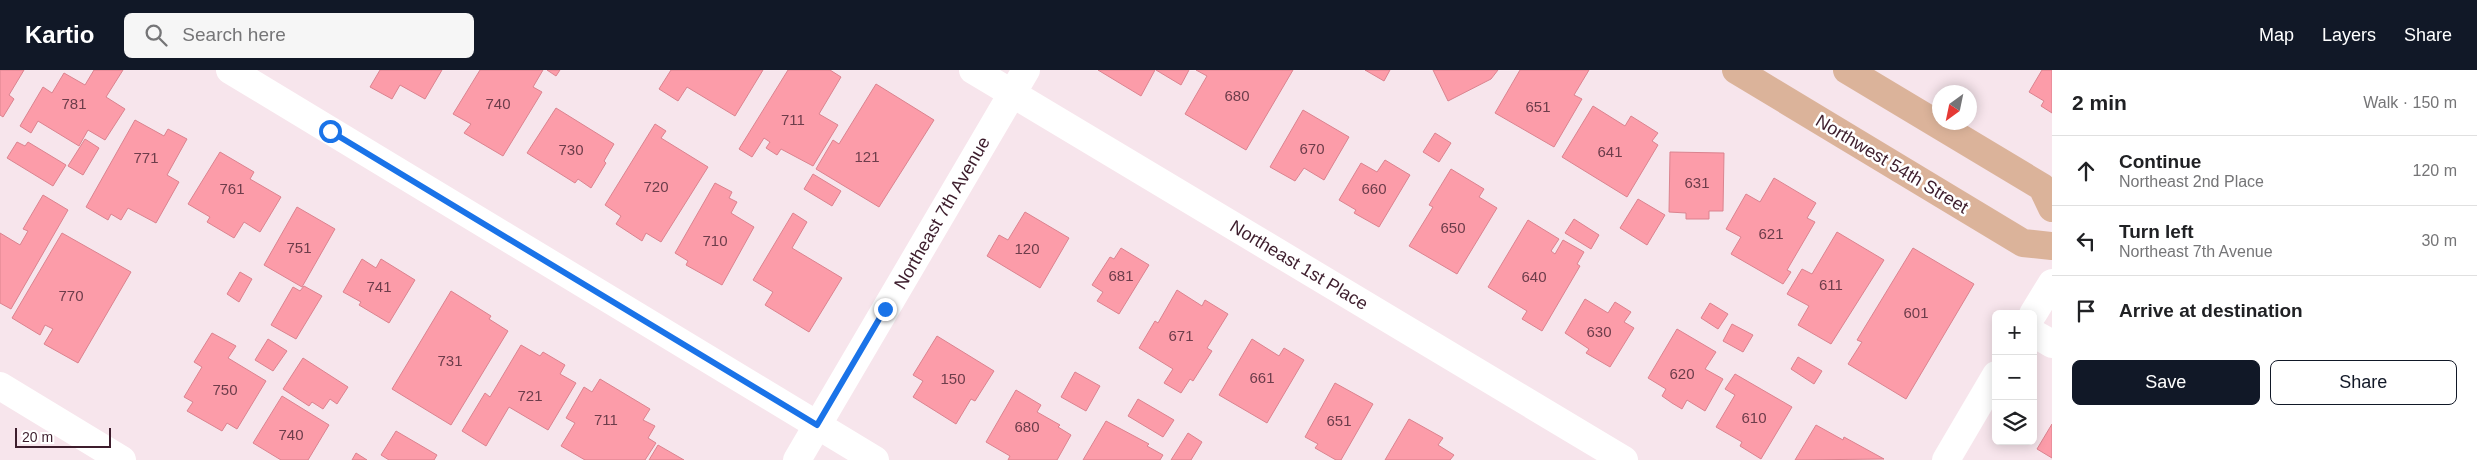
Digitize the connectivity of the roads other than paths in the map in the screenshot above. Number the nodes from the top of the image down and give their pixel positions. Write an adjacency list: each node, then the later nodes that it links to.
1 (230, 70): 15 (street)
2 (973, 70): 6 (street, Northeast 1st Place)
3 (1026, 70): 6 (street, Northeast 7th Avenue)
4 (1736, 70): 8 (main road, Northwest 54th Street)
5 (1847, 70): 7 (main road)
6 (1012, 93): 15 (street, Northeast 7th Avenue); 19 (street, Northeast 1st Place)
7 (2052, 208)
8 (2052, 246)
9 (2052, 283): 10 (street)
10 (2035, 310)
11 (2037, 335): 12 (street)
12 (2052, 344)
13 (1992, 382): 20 (street)
14 (0, 386): 16 (street)
15 (817, 425): 17 (street, Northeast 7th Avenue); 18 (street)
16 (122, 460)
17 (797, 460)
18 (875, 460)
19 (1624, 460)
20 (1946, 460)

